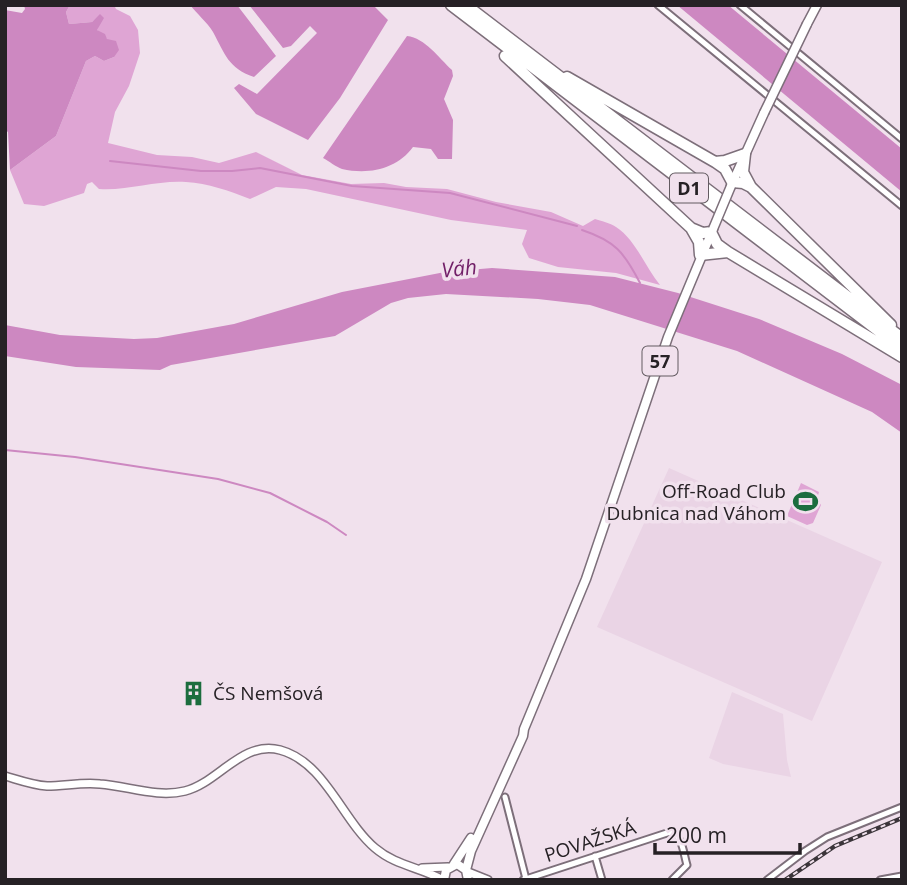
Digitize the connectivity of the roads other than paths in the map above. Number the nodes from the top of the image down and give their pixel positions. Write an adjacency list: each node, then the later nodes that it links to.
1 (451, 5): 6 (highway, D1)
2 (466, 5): 7 (highway, D1)
3 (658, 5): 13 (street)
4 (740, 5): 8 (street)
5 (817, 5): 9 (main road, 57, bridge)
6 (476, 26): 14 (highway); 19 (highway, D1)
7 (527, 53): 10 (highway); 18 (highway, D1)
8 (902, 139)
9 (745, 154): 10 (highway); 11 (main road, 57); 12 (highway)
10 (715, 162): 11 (highway)
11 (732, 184): 12 (highway); 15 (main road, 57, bridge)
12 (751, 187): 18 (highway)
13 (902, 206)
14 (691, 228): 15 (highway); 17 (highway)
15 (712, 231): 16 (highway); 17 (main road, 57)
16 (728, 252): 17 (highway); 20 (highway)
17 (699, 258): 21 (main road, 57)
18 (901, 337)
19 (902, 349)
20 (902, 357)
21 (524, 729): 26 (main road, 57); 28 (main road, 57)
22 (5, 776): 27 (main road)
23 (505, 797): 30 (street)
24 (902, 807): 35 (street)
25 (595, 856): 30 (street, POVAŽSKÁ); 33 (street); 34 (street, POVAŽSKÁ)
26 (451, 866): 27 (main road); 28 (main road); 31 (main road, 57)
27 (410, 868): 31 (main road)
28 (467, 874): 32 (main road)
29 (902, 876): 36 (street)
30 (525, 879)
31 (443, 880)
32 (488, 880)
33 (602, 880)
34 (672, 880)
35 (767, 880)
36 (880, 880)

